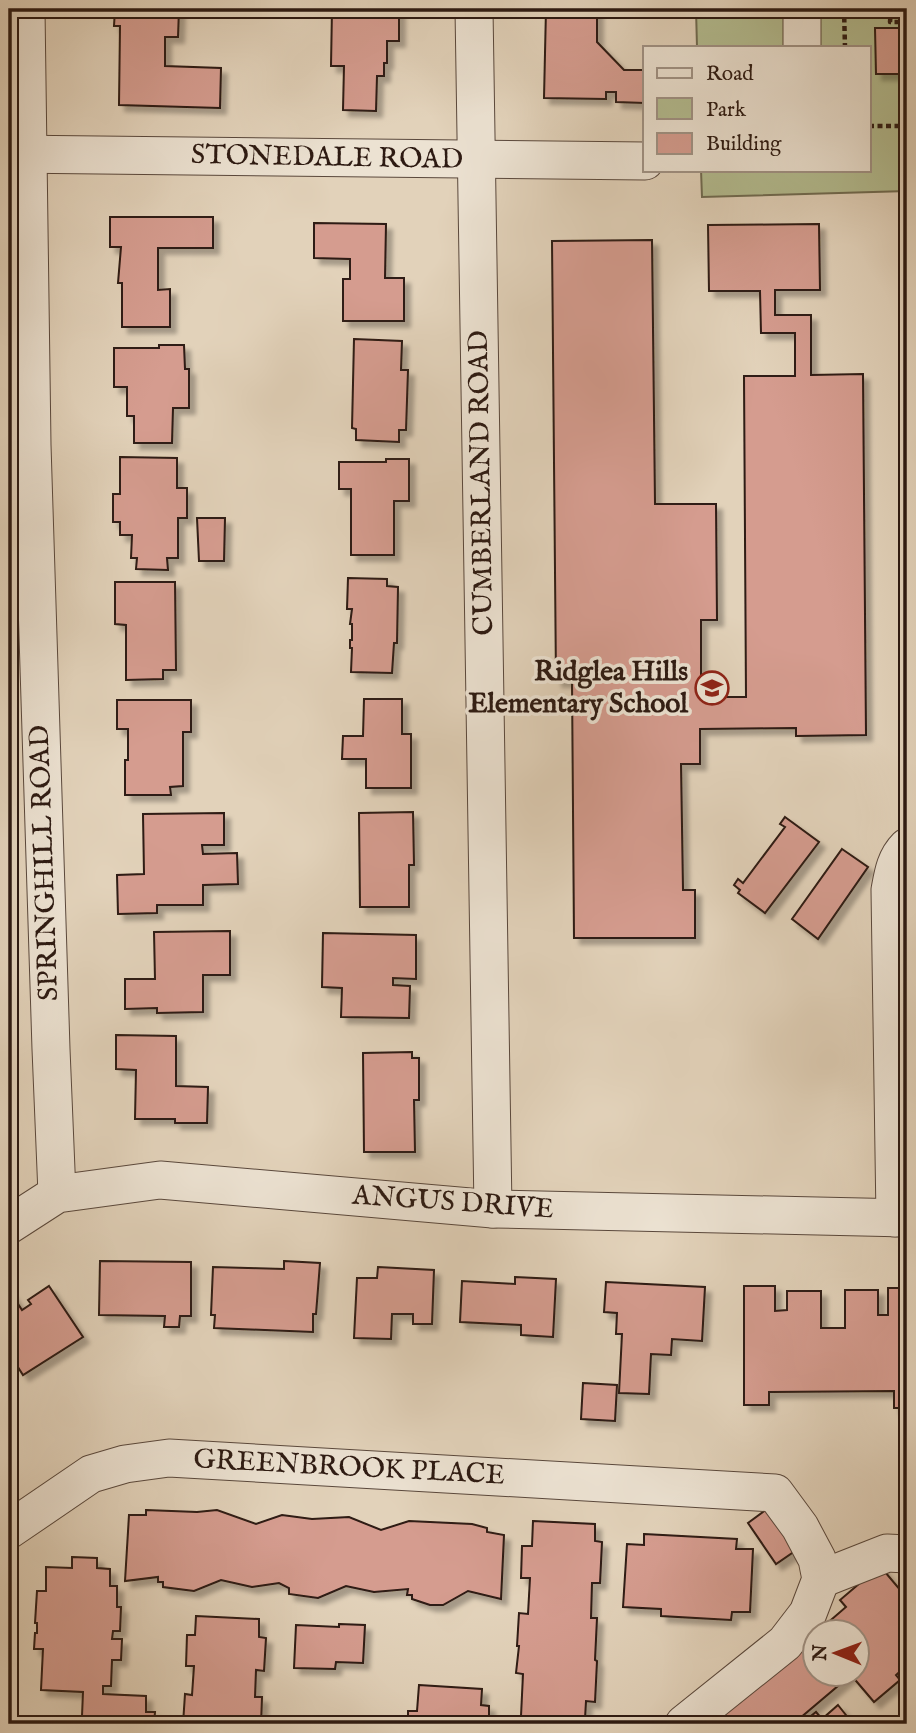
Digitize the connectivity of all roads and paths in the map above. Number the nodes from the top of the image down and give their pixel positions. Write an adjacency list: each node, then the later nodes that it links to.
1 (26, 9): 9 (street, SPRINGHILL ROAD)
2 (474, 9): 10 (street, CUMBERLAND ROAD)
3 (802, 9): 6 (street)
4 (844, 9): 7 (path)
5 (891, 9): 8 (path)
6 (802, 46)
7 (845, 46)
8 (870, 126)
9 (19, 154): 10 (street, STONEDALE ROAD); 13 (street, SPRINGHILL ROAD)
10 (477, 159): 11 (street, STONEDALE ROAD); 14 (street, CUMBERLAND ROAD)
11 (643, 161)
12 (907, 847): 15 (street)
13 (57, 1194): 14 (street, ANGUS DRIVE); 16 (street, ANGUS DRIVE)
14 (493, 1209): 15 (street, ANGUS DRIVE)
15 (901, 1218)
16 (9, 1225)
17 (9, 1530): 19 (street, GREENBROOK PLACE)
18 (907, 1554): 19 (street)
19 (821, 1578): 20 (street)
20 (684, 1724)

